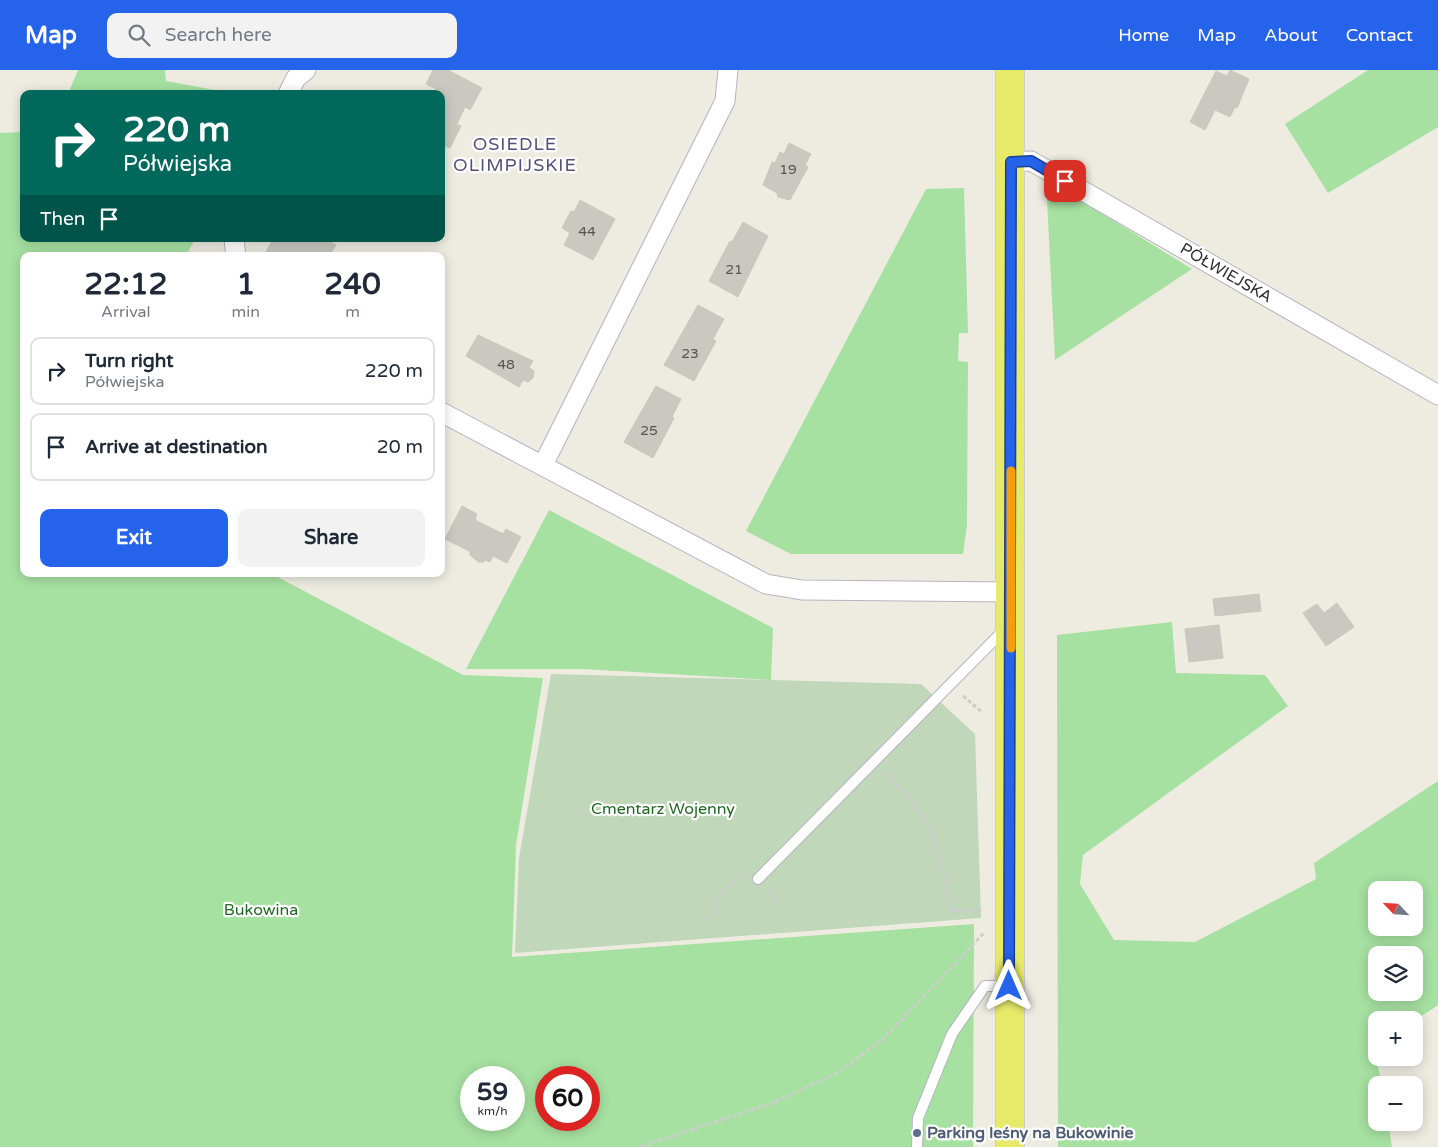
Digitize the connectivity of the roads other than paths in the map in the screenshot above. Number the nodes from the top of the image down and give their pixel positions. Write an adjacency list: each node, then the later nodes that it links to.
1 (306, 70): 4 (street)
2 (728, 70): 8 (street)
3 (1010, 70): 5 (main road)
4 (290, 90)
5 (1011, 162): 6 (street, PÓŁWIEJSKA); 9 (main road)
6 (1438, 395)
7 (445, 414): 8 (street)
8 (542, 465): 9 (street)
9 (1011, 592): 10 (main road)
10 (1011, 624): 11 (lane); 12 (main road)
11 (758, 879)
12 (1009, 986): 13 (lane); 14 (main road)
13 (917, 1147)
14 (1010, 1147)

